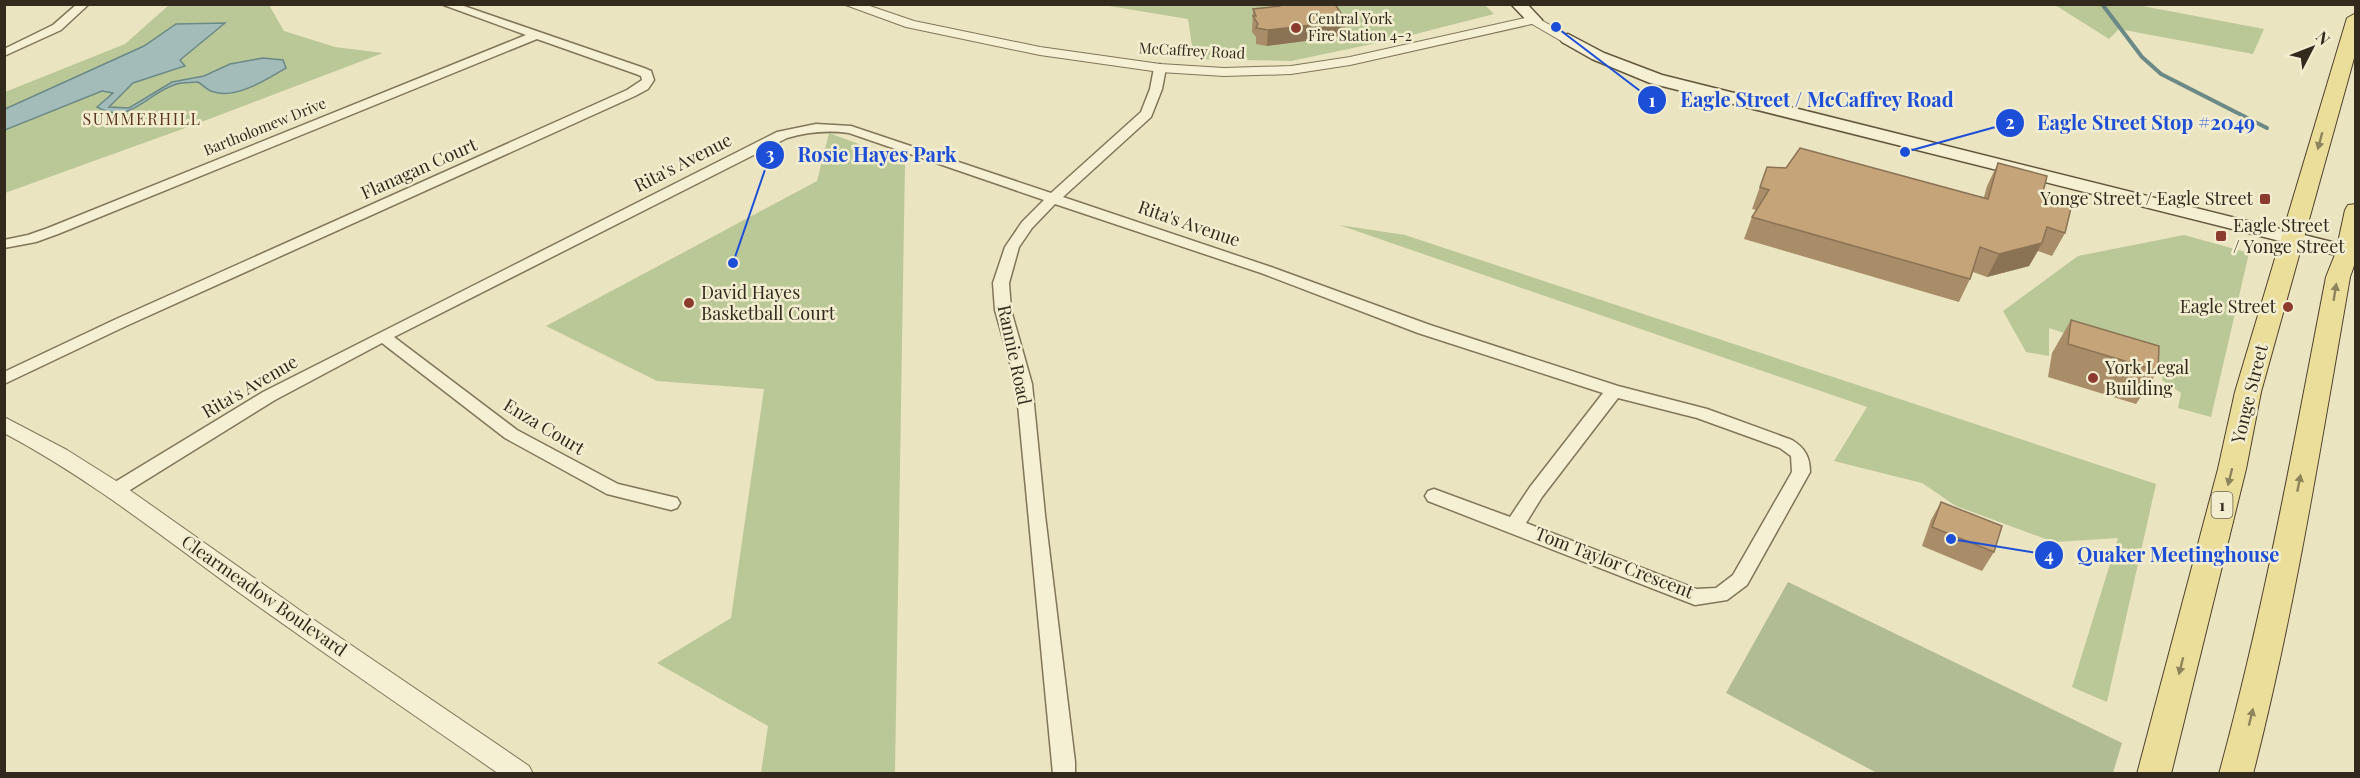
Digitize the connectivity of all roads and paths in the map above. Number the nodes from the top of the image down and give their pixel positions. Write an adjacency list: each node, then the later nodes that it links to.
1 (84, 4): 9 (street)
2 (446, 4): 7 (street, Flanagan Court)
3 (849, 4): 10 (street, McCaffrey Road)
4 (1518, 4): 6 (main road)
5 (2355, 18): 13 (main road, Yonge Street / 1, one-way to 13)
6 (1534, 20): 8 (street); 10 (street, McCaffrey Road)
7 (537, 35): 14 (street, Bartholomew Drive); 17 (street, Flanagan Court)
8 (1568, 39): 13 (main road)
9 (4, 53)
10 (1160, 68): 11 (street, Rannie Road)
11 (1053, 198): 16 (street, Rita's Avenue); 18 (street, Rita's Avenue); 25 (street, Rannie Road)
12 (2355, 210): 15 (main road)
13 (2294, 238): 15 (main road); 26 (main road, Yonge Street / 1, one-way to 26)
14 (4, 244)
15 (2351, 253): 27 (main road, one-way to 15)
16 (383, 336): 20 (street, Rita's Avenue); 22 (street, Enza Court)
17 (4, 379)
18 (1614, 390): 23 (street, Tom Taylor Crescent); 23 (street, Tom Taylor Crescent)
19 (4, 424): 20 (street, Clearmeadow Boulevard)
20 (116, 489): 24 (street, Clearmeadow Boulevard)
21 (1434, 496): 23 (street, Tom Taylor Crescent)
22 (671, 503)
23 (1515, 525)
24 (520, 774)
25 (1064, 774)
26 (2154, 774)
27 (2236, 774)

